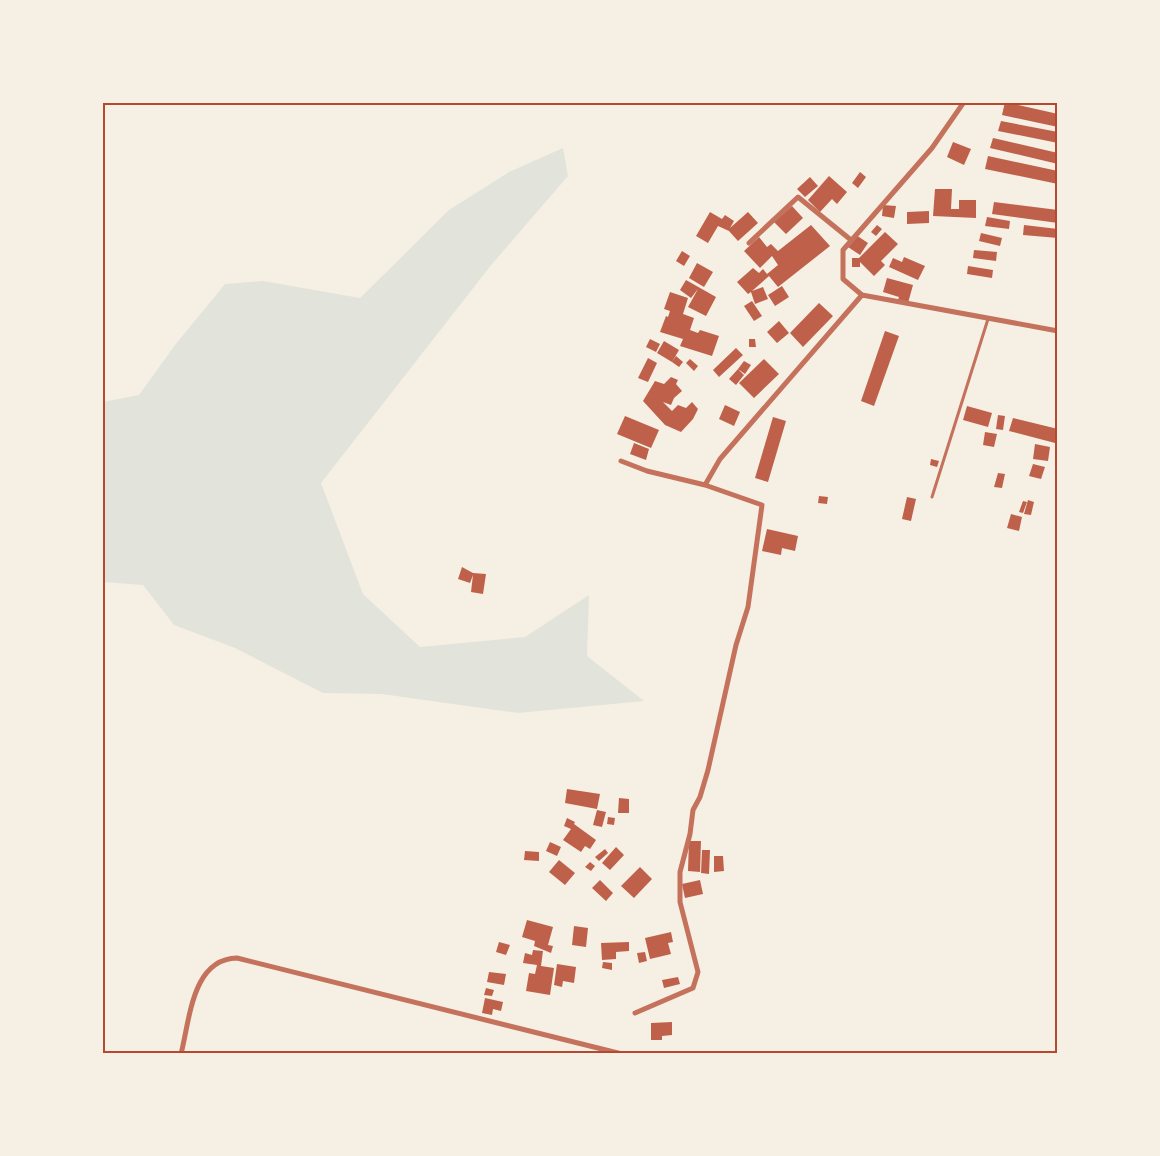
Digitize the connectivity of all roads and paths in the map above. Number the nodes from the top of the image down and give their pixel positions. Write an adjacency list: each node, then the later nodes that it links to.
1 (964, 102): 2 (street)
2 (852, 240): 3 (street); 4 (street)
3 (749, 243)
4 (862, 295): 5 (street); 8 (street)
5 (988, 318): 6 (street); 9 (lane)
6 (1058, 331)
7 (621, 461): 8 (street)
8 (706, 484): 10 (street)
9 (932, 497)
10 (635, 1013)
11 (181, 1054): 12 (street)
12 (622, 1054)

